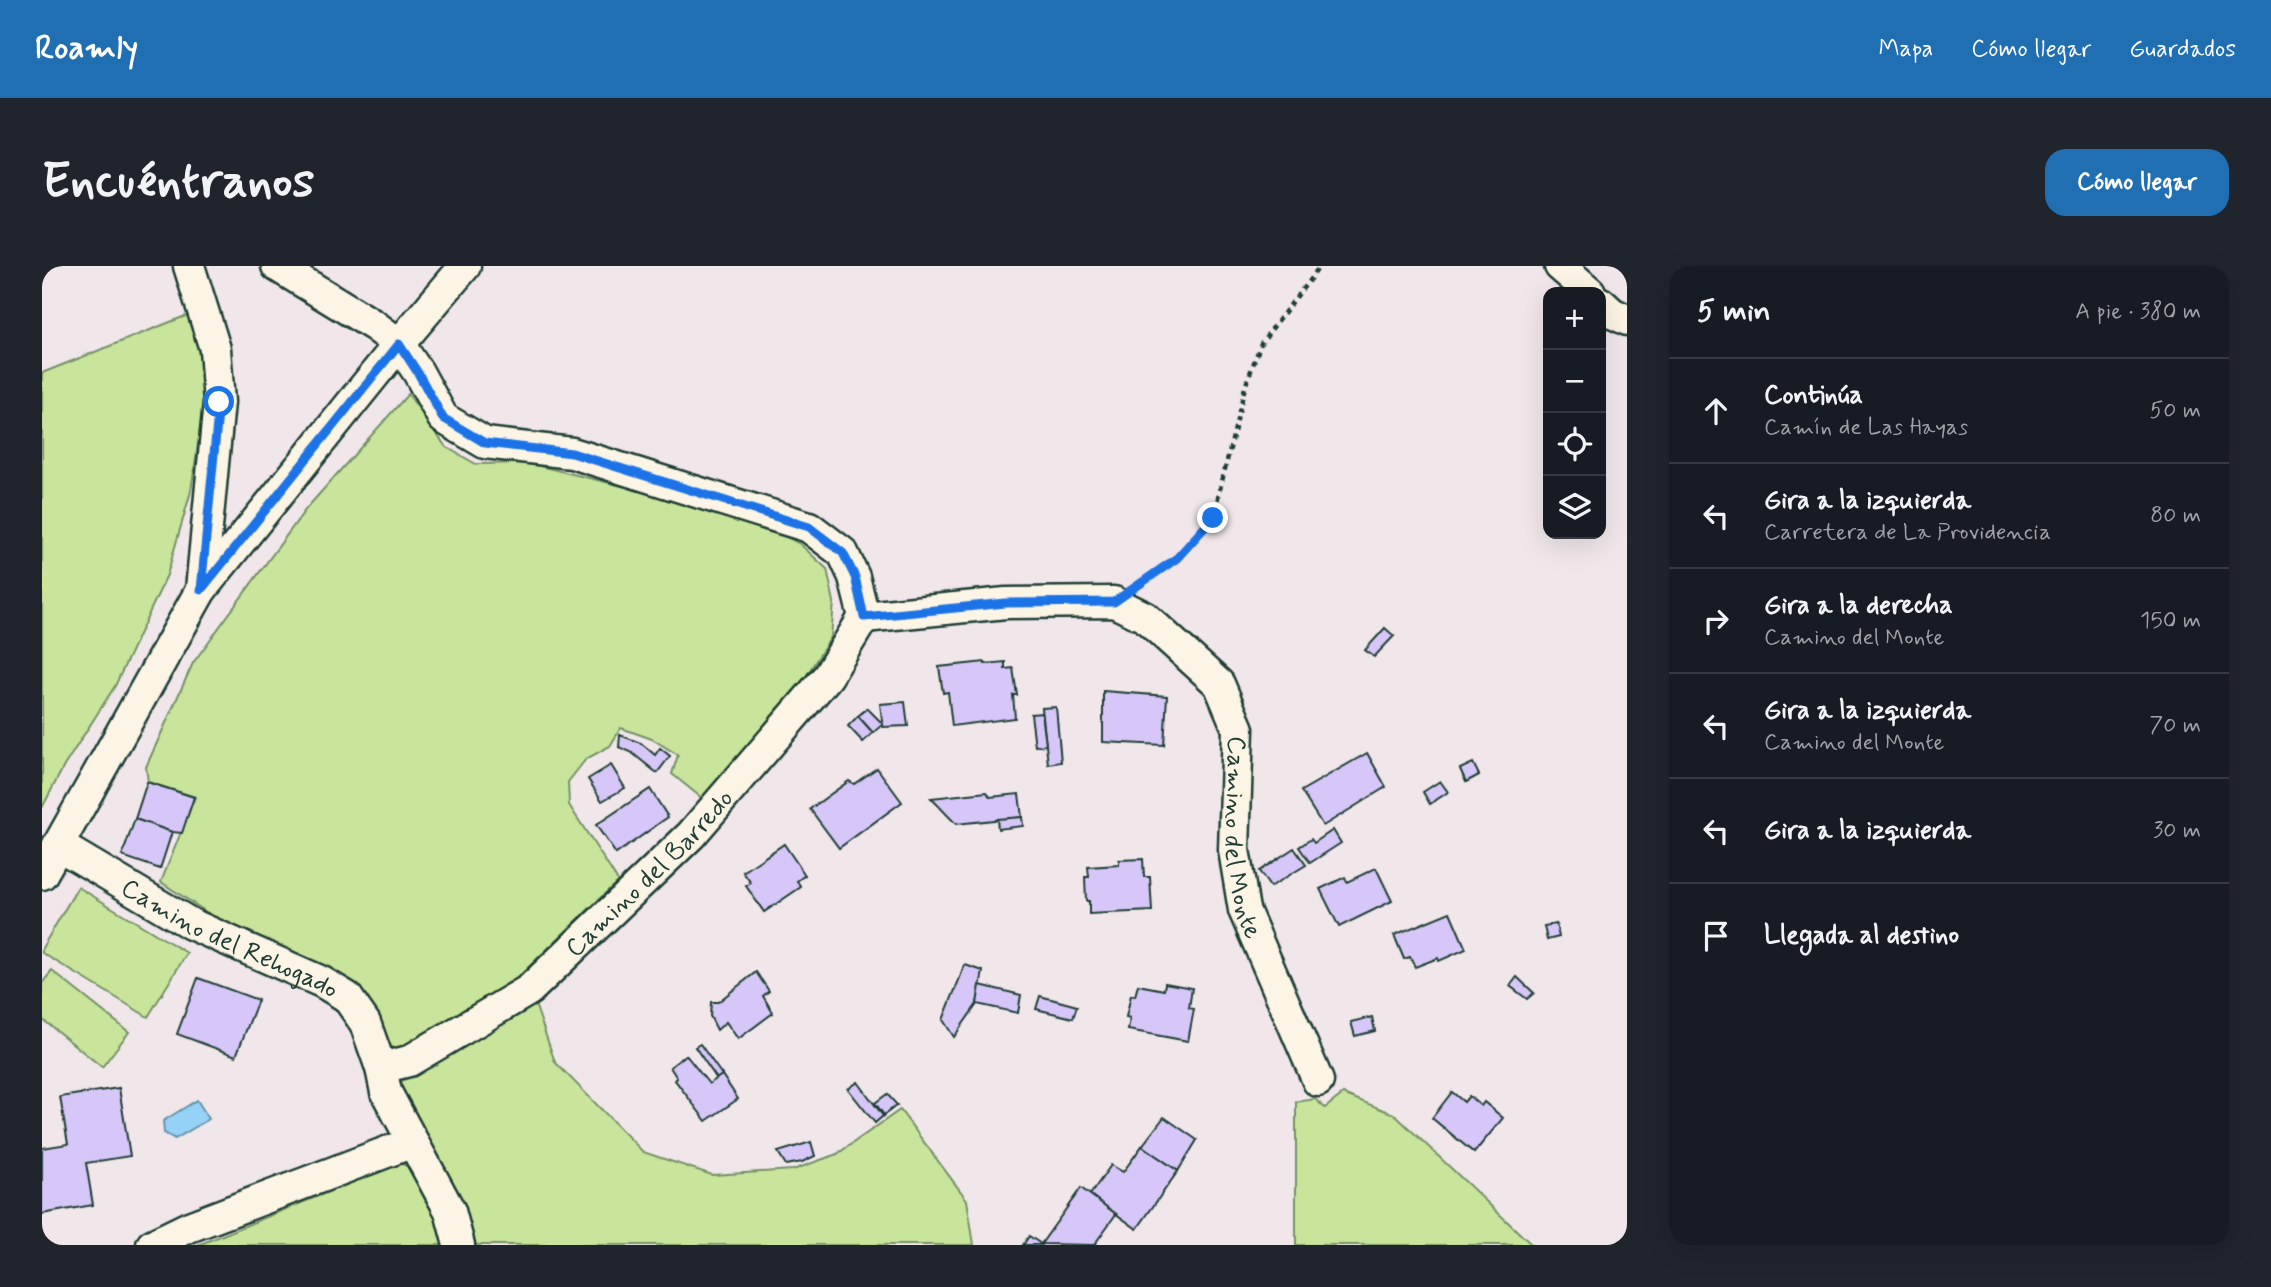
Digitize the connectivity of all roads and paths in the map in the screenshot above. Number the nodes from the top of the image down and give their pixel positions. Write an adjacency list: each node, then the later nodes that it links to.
1 (189, 266): 10 (street)
2 (277, 266): 9 (street)
3 (465, 266): 9 (street)
4 (1320, 266): 11 (path)
5 (1560, 266): 6 (street)
6 (1584, 287)
7 (1613, 312): 8 (street)
8 (1627, 340)
9 (399, 344): 10 (street); 12 (street)
10 (201, 590): 13 (street)
11 (1114, 602): 12 (street, Camino del Monte); 16 (street, Camino del Monte)
12 (864, 617): 15 (street, Camino del Barredo)
13 (58, 845): 14 (street); 15 (street, Camino del Rehogado)
14 (42, 874)
15 (381, 1068): 17 (street, Camino del Rehogado)
16 (1318, 1081)
17 (413, 1142): 18 (street); 19 (street, Camino del Rehogado)
18 (152, 1245)
19 (459, 1245)

